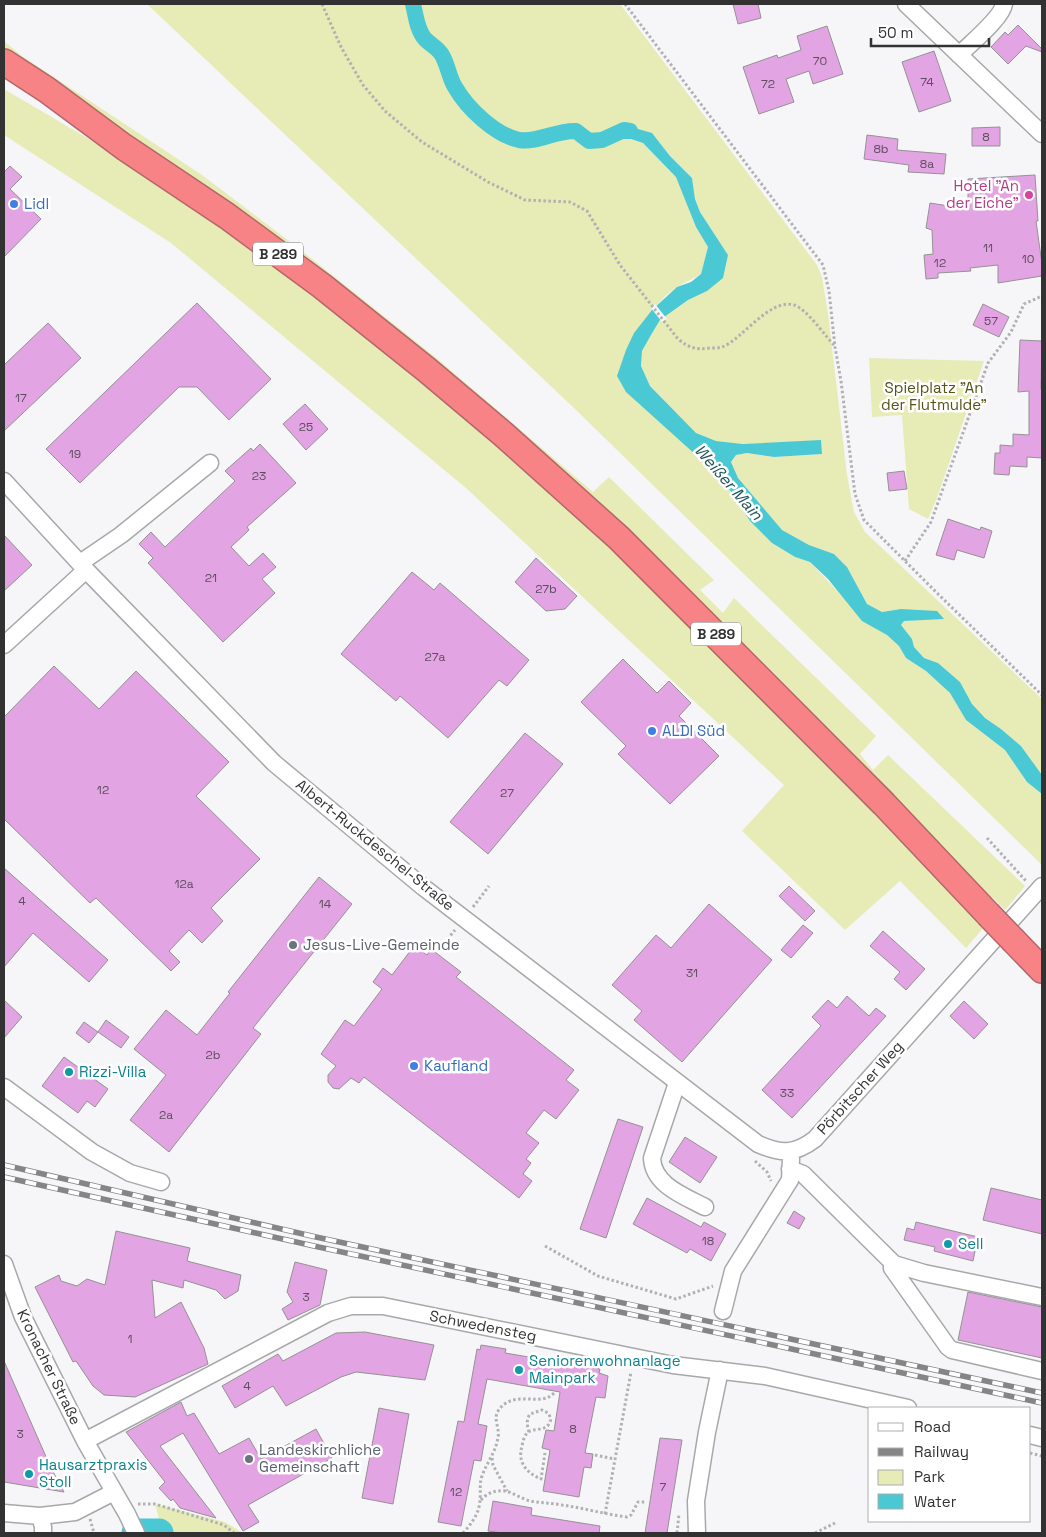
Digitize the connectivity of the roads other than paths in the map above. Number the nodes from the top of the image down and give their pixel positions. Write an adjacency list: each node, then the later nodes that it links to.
1 (906, 4): 3 (street)
2 (1004, 4): 3 (street)
3 (959, 54): 6 (street)
4 (4, 62): 7 (highway, B 289)
5 (4, 80): 7 (highway, B 289)
6 (1042, 134)
7 (124, 147): 13 (highway, B 289, bridge)
8 (210, 463): 10 (street)
9 (4, 481): 10 (street, Albert-Ruckdeschel-Straße)
10 (83, 567): 11 (street); 14 (street, Albert-Ruckdeschel-Straße)
11 (4, 645)
12 (1039, 889): 16 (street, Pörbitscher Weg)
13 (1042, 970)
14 (677, 1082): 16 (street, Albert-Ruckdeschel-Straße); 19 (street)
15 (4, 1087): 18 (street)
16 (791, 1152): 17 (street)
17 (790, 1169): 21 (street); 24 (street)
18 (161, 1182)
19 (705, 1207)
20 (4, 1264): 25 (street, Kronacher Straße)
21 (894, 1264): 23 (street); 27 (street)
22 (4, 1296): 25 (street)
23 (1042, 1297)
24 (723, 1311)
25 (23, 1317): 29 (street, Kronacher Straße)
26 (720, 1370): 28 (street, Schwedensteg); 29 (street, Schwedensteg); 34 (street)
27 (1042, 1371)
28 (904, 1407)
29 (85, 1442): 30 (street, Kronacher Straße)
30 (120, 1503): 32 (street); 33 (street, Kronacher Straße)
31 (4, 1513): 32 (street)
32 (42, 1525)
33 (136, 1533)
34 (697, 1533)

